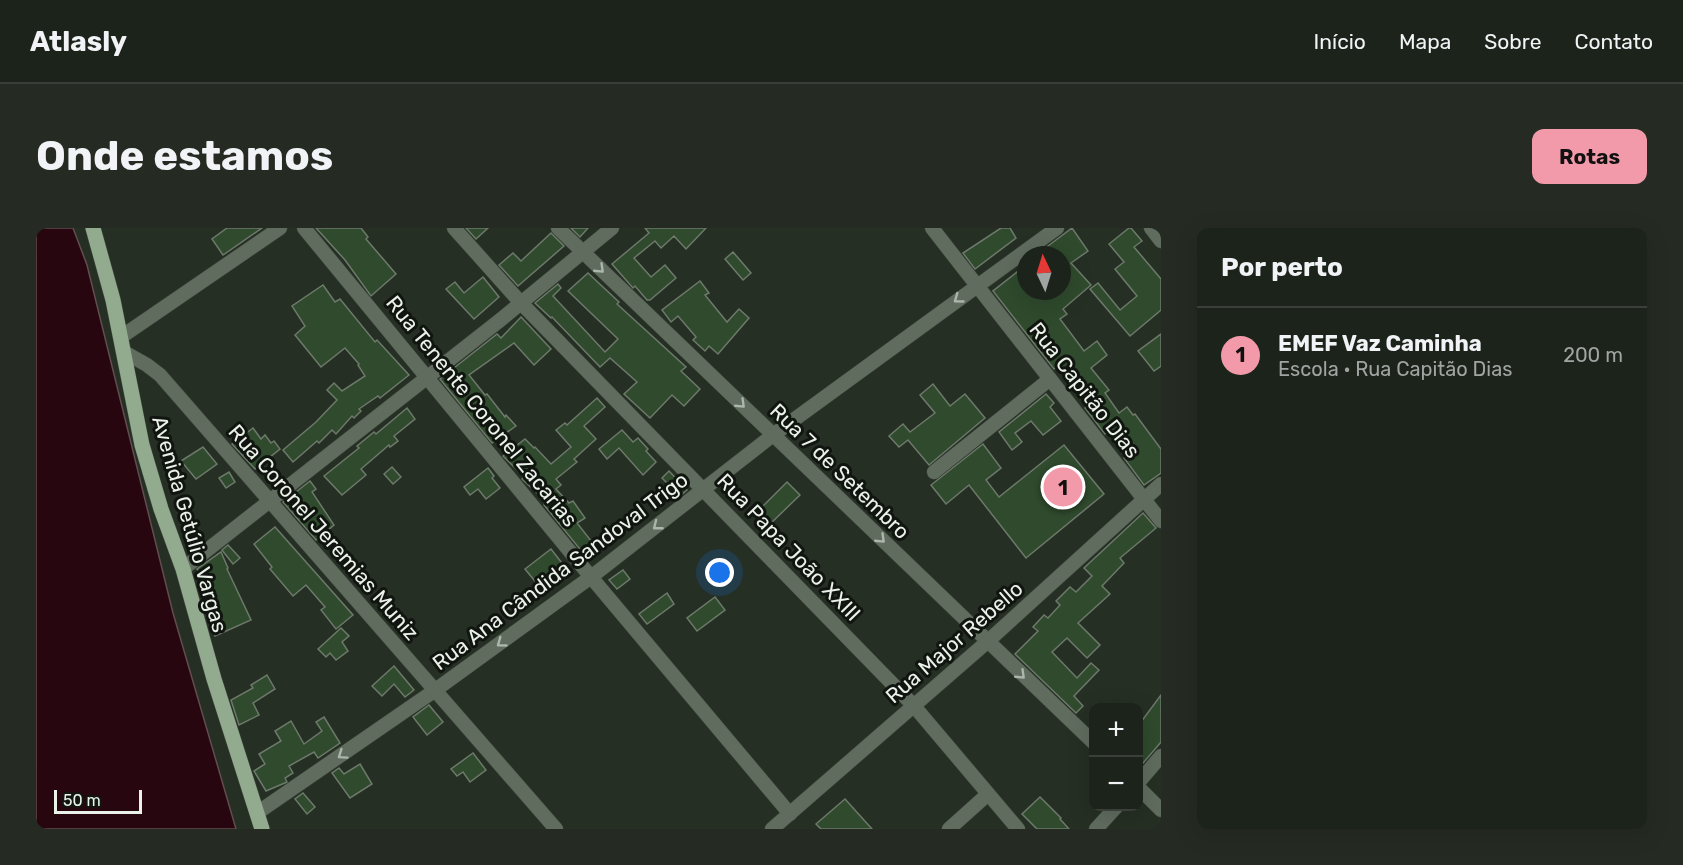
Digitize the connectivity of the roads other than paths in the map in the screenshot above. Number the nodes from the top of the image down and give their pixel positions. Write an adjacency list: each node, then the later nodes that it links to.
1 (93, 228): 14 (main road, Avenida Getúlio Vargas)
2 (280, 228): 14 (street)
3 (304, 228): 15 (street, Rua Tenente Coronel Zacarias)
4 (454, 228): 13 (street, Rua Papa João XXIII)
5 (558, 228): 11 (street, Rua 7 de Setembro)
6 (612, 228): 11 (street)
7 (932, 228): 12 (street, Rua Capitão Dias)
8 (1057, 228): 12 (street, Rua Ana Cândida Sandoval Trigo)
9 (1151, 228): 10 (street)
10 (1161, 241)
11 (582, 252): 13 (street); 17 (street, Rua 7 de Setembro, one-way to 17)
12 (977, 285): 16 (street, Rua Capitão Dias); 17 (street, Rua Ana Cândida Sandoval Trigo, one-way to 17)
13 (521, 303): 15 (street); 20 (street, Rua Papa João XXIII)
14 (122, 345): 22 (street, Rua Coronel Jeremias Muniz); 24 (main road, Avenida Getúlio Vargas)
15 (428, 377): 22 (street); 25 (street, Rua Tenente Coronel Zacarias)
16 (1050, 379): 18 (street); 21 (street, Rua Capitão Dias)
17 (773, 435): 20 (street, Rua Ana Cândida Sandoval Trigo); 26 (street, Rua 7 de Setembro, one-way to 26)
18 (934, 472)
19 (1161, 484): 21 (street, Rua Major Rebello)
20 (703, 490): 25 (street, Rua Ana Cândida Sandoval Trigo, one-way to 25); 28 (street, Rua Papa João XXIII)
21 (1144, 500): 23 (street, Rua Capitão Dias); 26 (street, Rua Major Rebello)
22 (270, 502): 24 (street); 27 (street, Rua Coronel Jeremias Muniz)
23 (1161, 521)
24 (183, 569): 37 (main road, Avenida Getúlio Vargas)
25 (591, 577): 27 (street, Rua Ana Cândida Sandoval Trigo, one-way to 27); 36 (street, Rua Tenente Coronel Zacarias)
26 (987, 642): 28 (street, Rua Major Rebello); 29 (street, Rua 7 de Setembro, one-way to 29)
27 (435, 691): 37 (street, Rua Ana Cândida Sandoval Trigo, one-way to 37); 38 (street, Rua Coronel Jeremias Muniz)
28 (914, 706): 33 (street, Rua Papa João XXIII); 36 (street, Rua Major Rebello)
29 (1089, 739)
30 (1161, 756): 31 (street)
31 (1143, 779)
32 (1143, 790): 34 (street)
33 (988, 794): 40 (street); 41 (street, Rua Papa João XXIII)
34 (1161, 810)
35 (1113, 811): 42 (street)
36 (790, 814): 39 (street, Rua Major Rebello)
37 (261, 824)
38 (556, 829)
39 (772, 829)
40 (949, 829)
41 (1018, 829)
42 (1096, 829)

